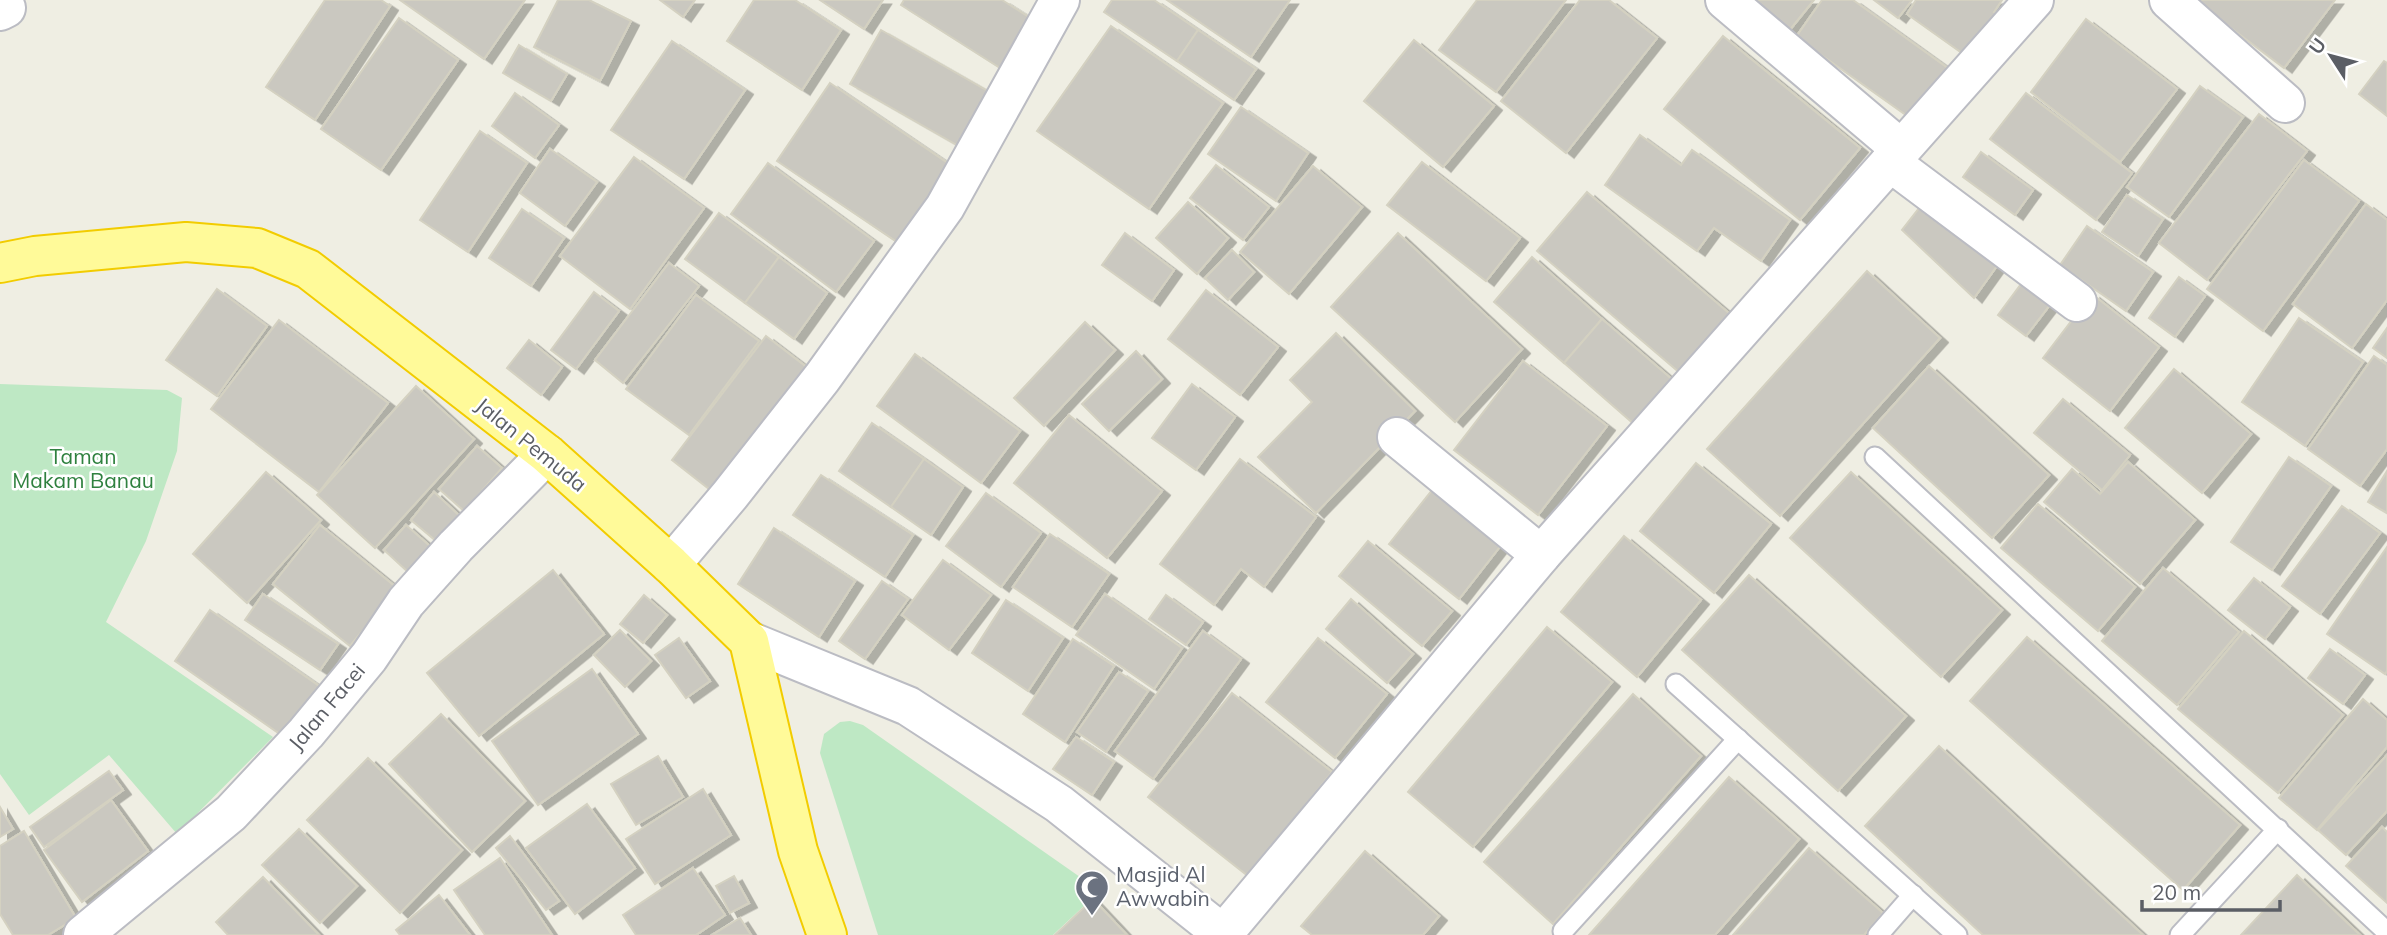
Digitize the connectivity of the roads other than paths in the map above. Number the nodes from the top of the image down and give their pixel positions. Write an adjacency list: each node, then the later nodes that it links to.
1 (1060, 0): 13 (street)
2 (1725, 0): 6 (street)
3 (2034, 0): 6 (street)
4 (2169, 0): 5 (street)
5 (2285, 103)
6 (1896, 156): 8 (street); 12 (street)
7 (0, 263): 10 (highway, Jalan Pemuda)
8 (2077, 302)
9 (1397, 437): 12 (street)
10 (547, 454): 13 (highway, Jalan Pemuda); 22 (street, Jalan Facei)
11 (1875, 457): 17 (lane)
12 (1541, 555): 21 (street)
13 (671, 565): 14 (highway, Jalan Pemuda)
14 (749, 641): 21 (street); 23 (highway)
15 (1676, 684): 16 (lane)
16 (1738, 739): 18 (lane); 19 (lane)
17 (2278, 829): 20 (lane); 26 (lane)
18 (1913, 895): 24 (lane); 25 (lane)
19 (1563, 931)
20 (2387, 932)
21 (1223, 934)
22 (83, 935)
23 (827, 935)
24 (1878, 935)
25 (1956, 935)
26 (2180, 935)

